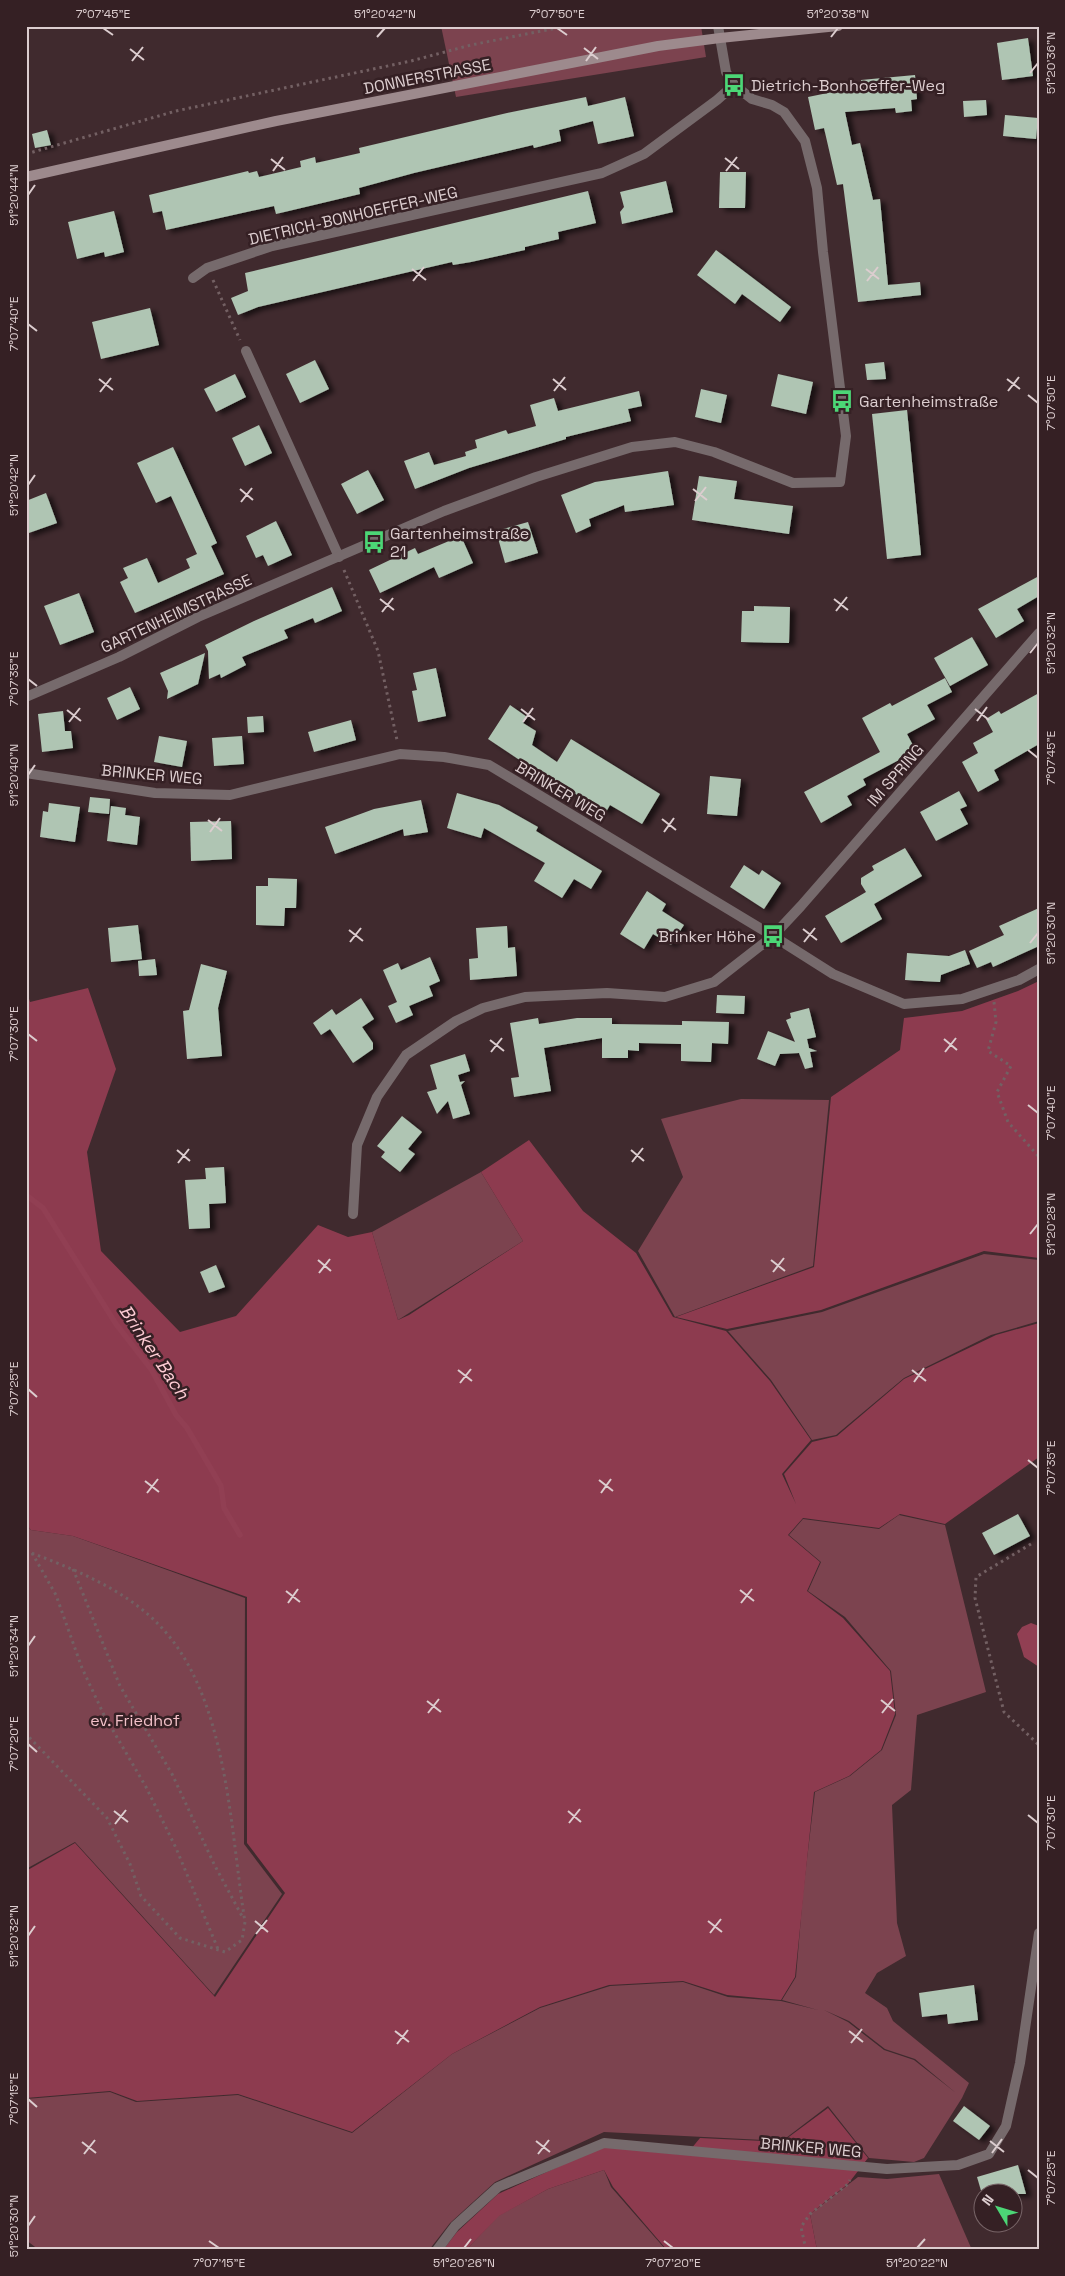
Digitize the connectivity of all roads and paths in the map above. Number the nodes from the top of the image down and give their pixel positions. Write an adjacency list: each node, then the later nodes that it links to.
1 (567, 26): 6 (path)
2 (718, 26): 4 (street, GARTENHEIMSTRASSE)
3 (838, 26): 4 (main road, DONNERSTRASSE)
4 (720, 38): 5 (street, GARTENHEIMSTRASSE); 7 (main road, DONNERSTRASSE)
5 (734, 84): 8 (street, DIETRICH-BONHOEFFER-WEG); 11 (street, GARTENHEIMSTRASSE)
6 (26, 154)
7 (26, 177)
8 (207, 268): 9 (street, DIETRICH-BONHOEFFER-WEG); 10 (path)
9 (193, 278)
10 (246, 351): 11 (street)
11 (339, 557): 13 (street, GARTENHEIMSTRASSE); 14 (path)
12 (1039, 633): 16 (street, IM SPRING)
13 (26, 698)
14 (400, 754): 15 (street, BRINKER WEG); 16 (street, BRINKER WEG)
15 (26, 773)
16 (773, 936): 18 (street, BRINKER WEG); 20 (street)
17 (1039, 969): 18 (street, BRINKER WEG)
18 (992, 989): 19 (path)
19 (1039, 1157)
20 (353, 1214)
21 (1031, 1544): 26 (path)
22 (26, 1551): 23 (path)
23 (31, 1552): 24 (path); 29 (path)
24 (72, 1568): 27 (path); 27 (path)
25 (26, 1734): 29 (path)
26 (1039, 1745)
27 (245, 1922): 29 (path)
28 (1039, 1933): 30 (street, BRINKER WEG)
29 (219, 1950)
30 (856, 2166): 31 (street, BRINKER WEG); 32 (path)
31 (437, 2250)
32 (806, 2250)

